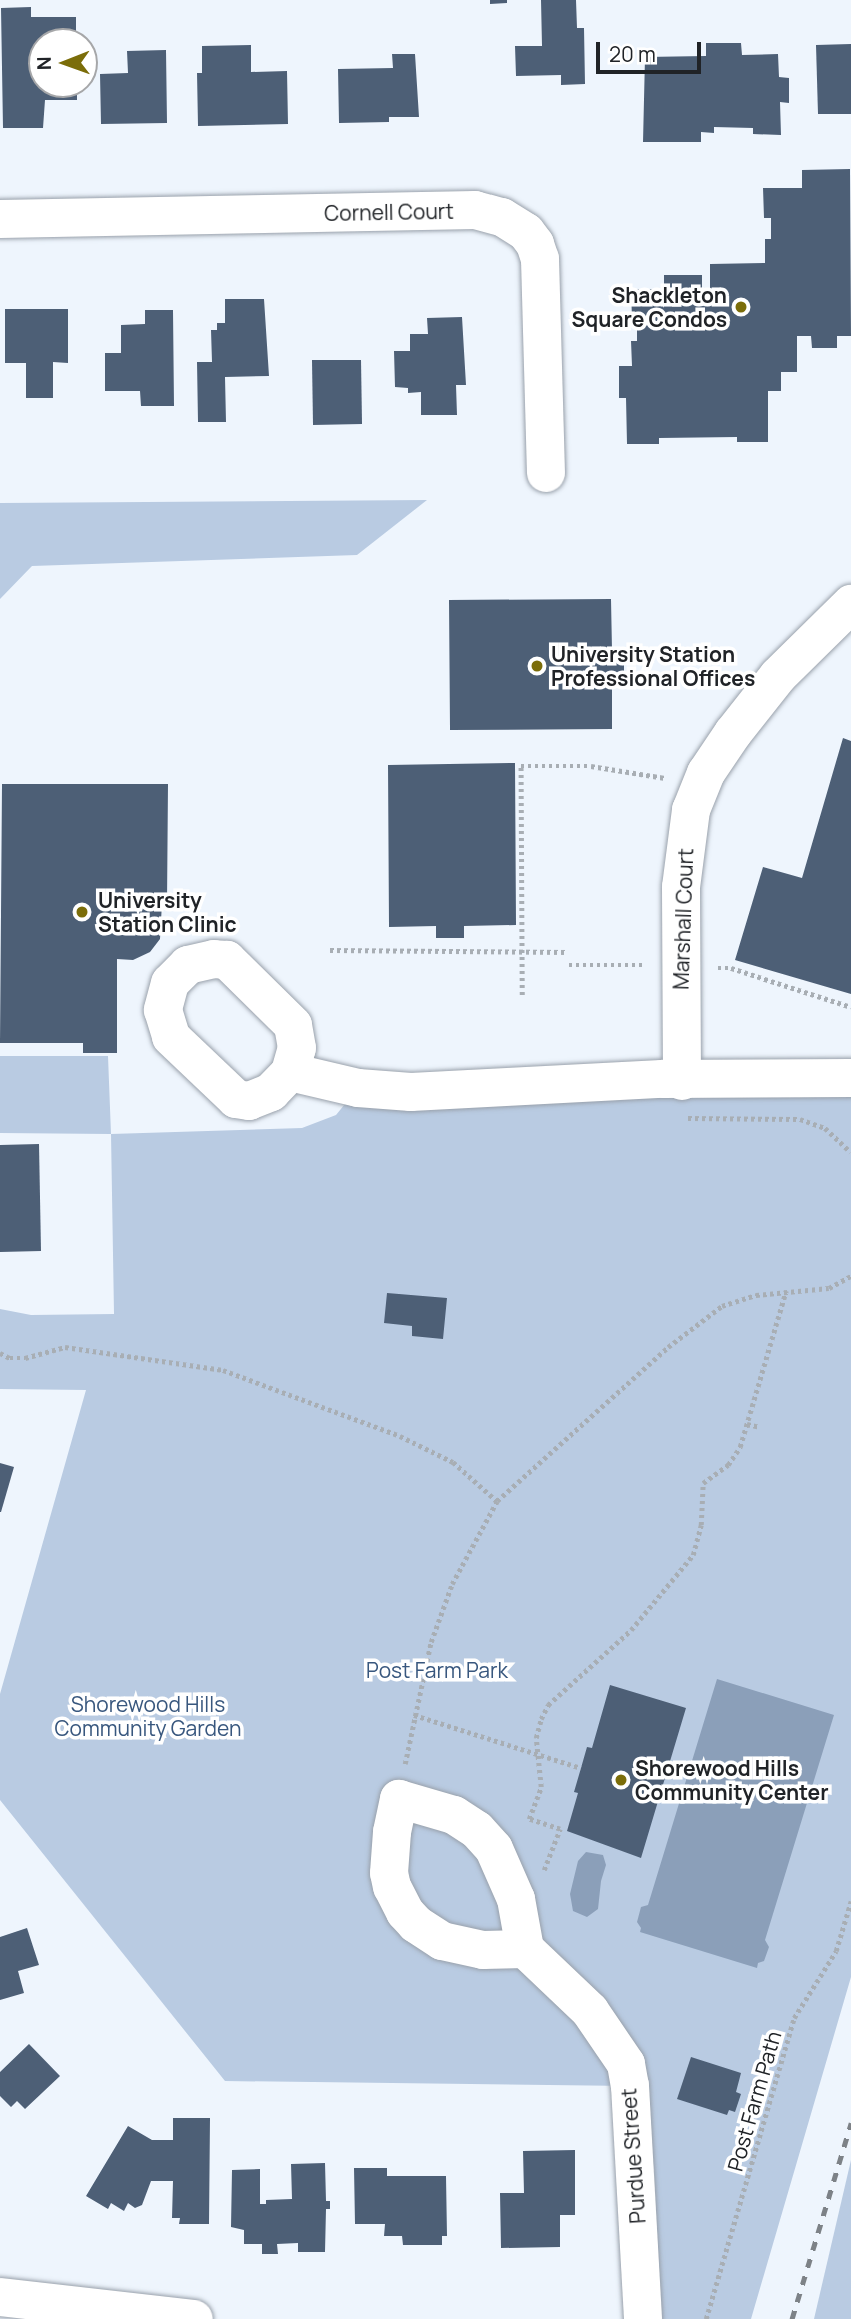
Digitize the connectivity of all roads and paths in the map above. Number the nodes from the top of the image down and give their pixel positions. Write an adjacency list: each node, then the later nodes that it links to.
1 (0, 219): 2 (street, Cornell Court)
2 (547, 473)
3 (851, 604): 15 (street, Marshall Court)
4 (670, 779): 6 (path)
5 (330, 950): 6 (path)
6 (522, 951): 7 (path); 11 (path)
7 (568, 952)
8 (569, 965): 9 (path)
9 (645, 965)
10 (710, 968): 12 (path)
11 (522, 995)
12 (851, 1007)
13 (290, 1072): 15 (street)
14 (851, 1078): 15 (street)
15 (682, 1097): 16 (path)
16 (851, 1152)
17 (851, 1276): 18 (path)
18 (786, 1291): 20 (path); 22 (path)
19 (0, 1353): 22 (path)
20 (747, 1424): 21 (path); 24 (path)
21 (760, 1427)
22 (497, 1501): 23 (path)
23 (414, 1715): 24 (path); 26 (path)
24 (537, 1754): 25 (path); 27 (path)
25 (581, 1768)
26 (399, 1799): 29 (street); 29 (street)
27 (551, 1854)
28 (851, 1901): 33 (path, Post Farm Path)
29 (525, 1949): 32 (street, Purdue Street)
30 (0, 2297): 31 (street)
31 (194, 2319)
32 (643, 2319)
33 (706, 2319)

